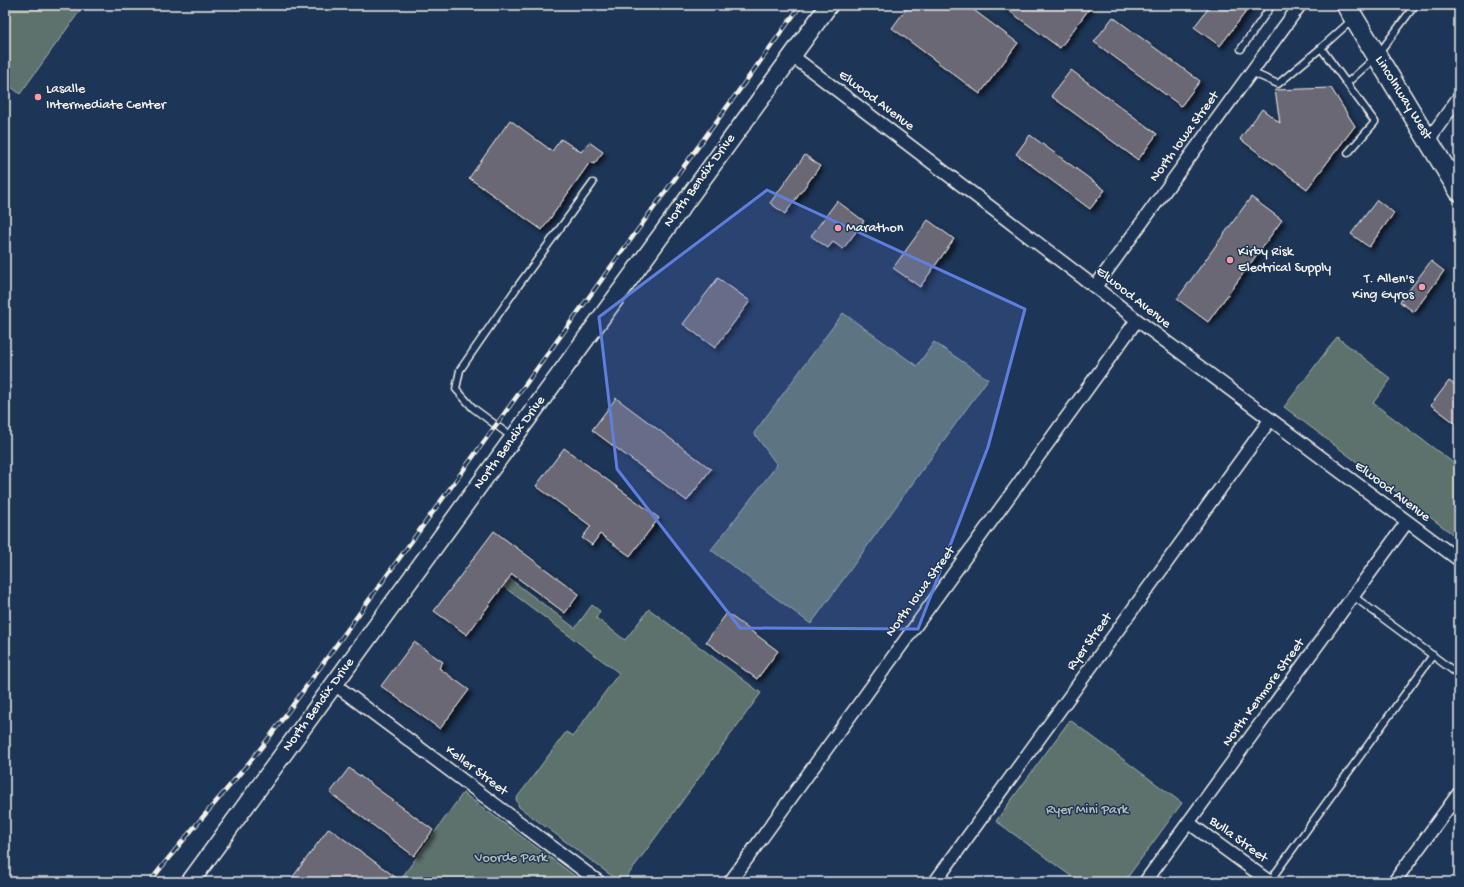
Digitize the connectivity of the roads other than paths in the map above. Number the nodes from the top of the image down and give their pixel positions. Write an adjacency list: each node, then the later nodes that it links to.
1 (829, 5): 8 (street, North Bendix Drive)
2 (1272, 5): 7 (lane)
3 (1300, 5): 10 (street, North Iowa Street)
4 (1415, 5): 9 (lane)
5 (1350, 12): 6 (lane); 9 (main road, Lincolnway West)
6 (1321, 48): 10 (lane); 11 (lane)
7 (1241, 49)
8 (791, 55): 17 (street, Elwood Avenue); 20 (street, North Bendix Drive)
9 (1377, 56): 11 (lane); 13 (main road, Lincolnway West)
10 (1251, 72): 17 (street, North Iowa Street)
11 (1347, 83): 14 (lane)
12 (1459, 98): 13 (street)
13 (1428, 139): 16 (main road, Lincolnway West)
14 (1348, 153)
15 (592, 183): 20 (lane)
16 (1459, 191)
17 (1095, 287): 18 (street, Elwood Avenue)
18 (1137, 320): 19 (street, Elwood Avenue); 31 (street, North Iowa Street)
19 (1270, 420): 21 (street, Elwood Avenue); 32 (street, Ryer Street)
20 (513, 438): 26 (street, North Bendix Drive)
21 (1407, 522): 22 (street, Elwood Avenue); 23 (street, North Kenmore Street)
22 (1459, 560)
23 (1353, 596): 24 (lane); 28 (street, North Kenmore Street)
24 (1433, 656): 25 (lane); 34 (lane)
25 (1459, 675)
26 (334, 684): 29 (street, North Bendix Drive); 30 (street, Keller Street)
27 (1459, 793): 35 (street)
28 (1189, 823): 33 (street, North Kenmore Street); 34 (street, Bulla Street)
29 (190, 882)
30 (599, 882)
31 (730, 882)
32 (935, 882)
33 (1145, 882)
34 (1269, 882)
35 (1394, 882)

